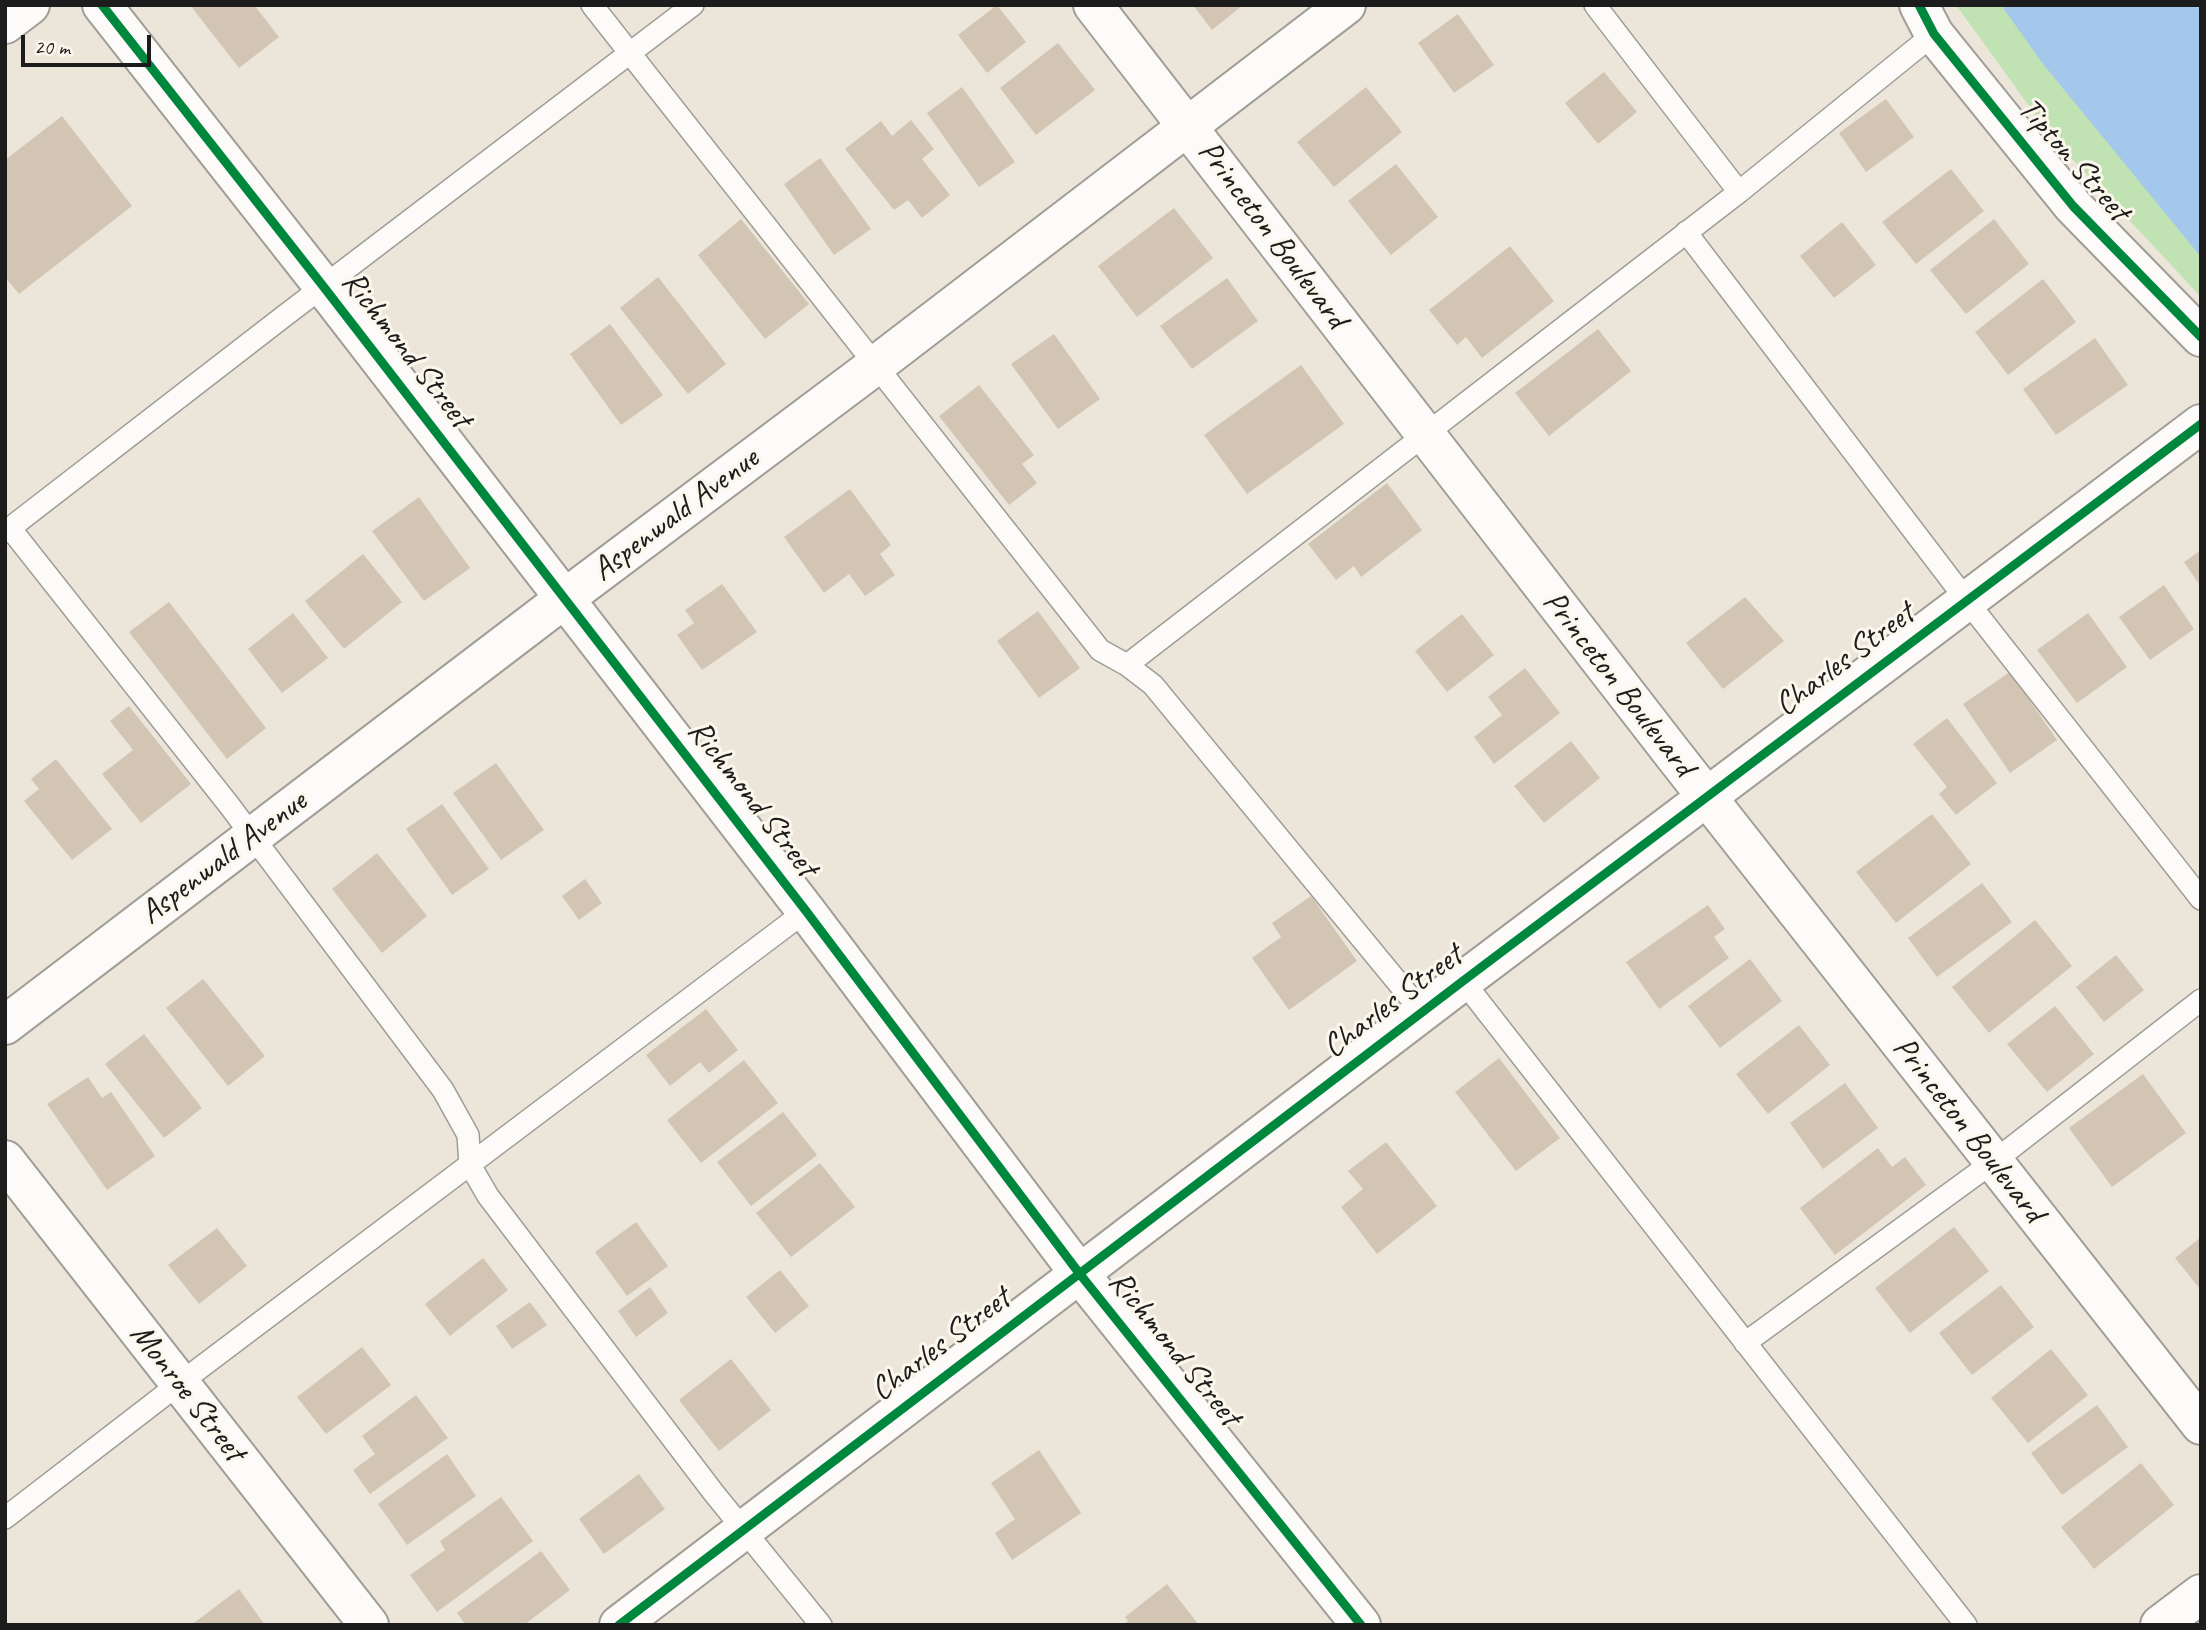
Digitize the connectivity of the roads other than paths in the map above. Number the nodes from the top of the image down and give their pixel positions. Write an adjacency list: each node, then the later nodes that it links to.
1 (30, 5): 9 (street)
2 (102, 5): 14 (street, Richmond Street)
3 (592, 5): 10 (lane)
4 (693, 5): 10 (lane)
5 (1093, 5): 11 (street, Princeton Boulevard)
6 (1346, 5): 11 (street, Aspenwald Avenue)
7 (1595, 5): 12 (lane)
8 (1926, 20): 12 (lane); 15 (street, Tipton Street)
9 (5, 24)
10 (629, 53): 14 (lane); 16 (lane)
11 (1187, 125): 16 (street, Aspenwald Avenue); 18 (street, Princeton Boulevard)
12 (1739, 192): 13 (lane)
13 (1686, 232): 18 (lane); 21 (lane)
14 (323, 286): 19 (lane); 20 (street, Richmond Street)
15 (2201, 337)
16 (876, 365): 20 (street, Aspenwald Avenue); 22 (lane)
17 (2201, 424): 21 (street, Charles Street)
18 (1425, 436): 22 (lane); 23 (street, Princeton Boulevard)
19 (8, 529): 24 (lane)
20 (564, 599): 24 (street, Aspenwald Avenue); 26 (street, Richmond Street)
21 (1967, 601): 23 (street, Charles Street); 25 (lane)
22 (1127, 666): 29 (lane)
23 (1707, 798): 27 (street, Charles Street); 32 (street, Princeton Boulevard)
24 (252, 836): 30 (street, Aspenwald Avenue); 33 (lane)
25 (2201, 899)
26 (806, 911): 33 (lane); 34 (street, Richmond Street)
27 (1463, 981): 29 (street, Charles Street); 35 (lane)
28 (2201, 1000): 32 (lane)
29 (1423, 1013): 34 (street, Charles Street)
30 (5, 1025)
31 (5, 1160): 36 (street, Monroe Street)
32 (1993, 1162): 35 (lane); 37 (street, Princeton Boulevard)
33 (470, 1165): 36 (lane); 39 (lane)
34 (1079, 1273): 39 (street, Charles Street); 44 (street, Richmond Street)
35 (1745, 1343): 45 (lane)
36 (180, 1383): 38 (lane); 41 (street, Monroe Street)
37 (2201, 1425)
38 (5, 1518)
39 (745, 1529): 42 (street, Charles Street); 43 (lane)
40 (2201, 1594): 46 (street)
41 (369, 1625)
42 (619, 1625)
43 (821, 1625)
44 (1361, 1625)
45 (1966, 1625)
46 (2160, 1625)

